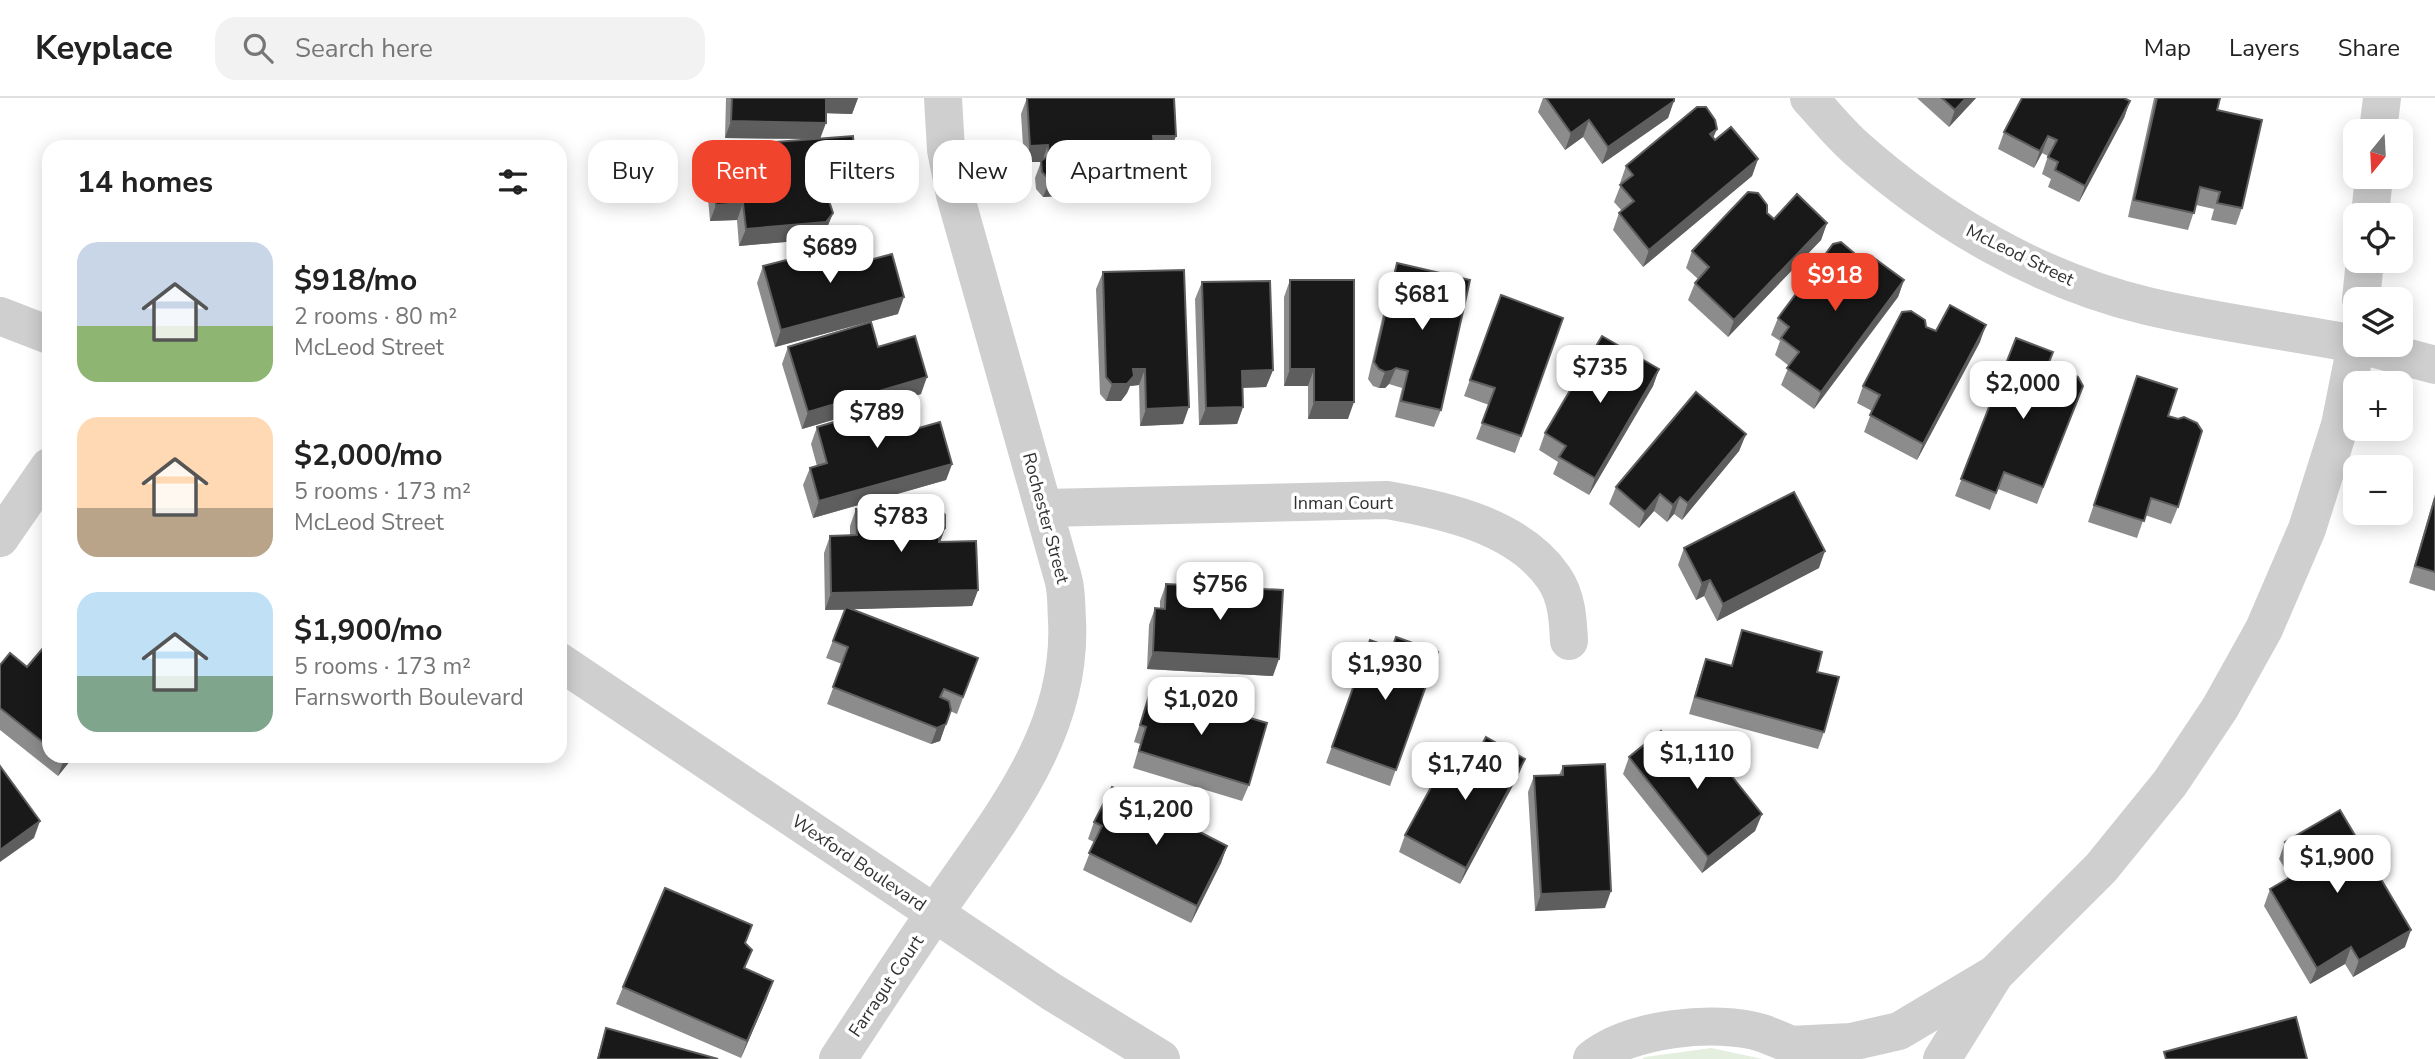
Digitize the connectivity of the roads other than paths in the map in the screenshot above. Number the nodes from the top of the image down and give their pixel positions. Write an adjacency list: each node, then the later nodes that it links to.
1 (943, 98): 12 (street, Rochester Street)
2 (1809, 98): 7 (street, McLeod Street)
3 (2382, 98): 4 (street)
4 (2379, 119)
5 (0, 316): 6 (street)
6 (42, 332)
7 (2343, 341)
8 (2354, 357): 17 (street)
9 (2405, 357): 10 (street, McLeod Street)
10 (2435, 365)
11 (42, 477): 13 (street)
12 (1045, 508): 14 (street, Inman Court); 16 (street, Rochester Street)
13 (0, 538)
14 (1569, 641)
15 (567, 667): 16 (street, Wexford Boulevard)
16 (934, 914): 19 (street, Farragut Court); 20 (street, Wexford Boulevard)
17 (1995, 974): 18 (street); 22 (street)
18 (1805, 1052): 21 (street)
19 (838, 1059)
20 (1161, 1059)
21 (1592, 1059)
22 (1942, 1059)

